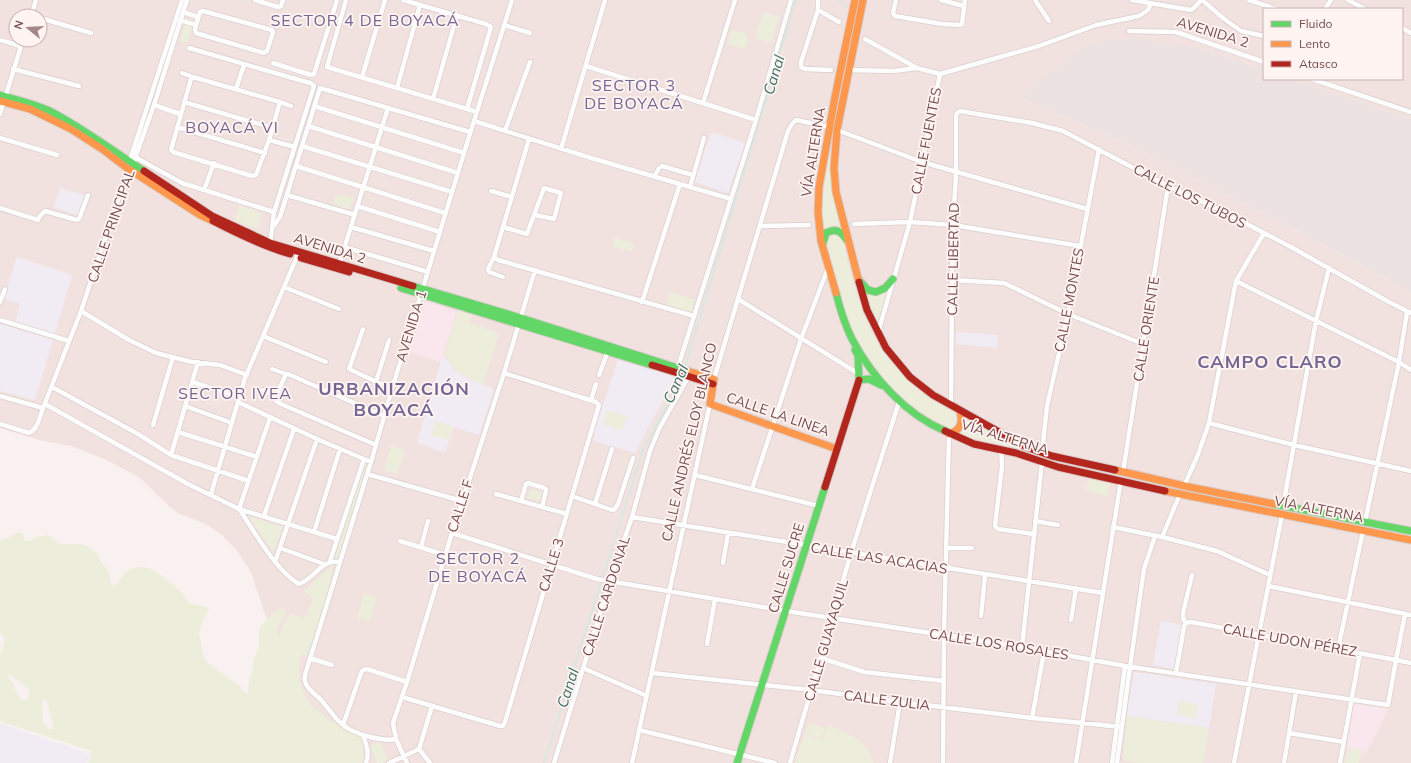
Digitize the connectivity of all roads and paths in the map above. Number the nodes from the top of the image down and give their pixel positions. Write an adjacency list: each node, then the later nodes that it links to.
1 (182, 0): 102 (street)
2 (187, 0): 30 (street, CALLE PRINCIPAL)
3 (255, 0): 4 (street)
4 (283, 0)
5 (337, 0): 48 (street)
6 (346, 0): 58 (street)
7 (385, 0): 58 (street)
8 (403, 0): 25 (street)
9 (512, 0): 38 (street, AVENIDA 1)
10 (605, 0): 50 (street)
11 (735, 0): 67 (street)
12 (791, 0): 78 (street)
13 (818, 0): 29 (street)
14 (855, 0): 84 (main road, VÍA ALTERNA)
15 (863, 0): 54 (main road, VÍA ALTERNA)
16 (896, 0): 26 (street)
17 (941, 0): 26 (street)
18 (965, 0): 26 (street)
19 (1035, 0): 35 (street)
20 (1132, 0): 24 (street)
21 (1201, 0): 24 (street); 42 (street)
22 (1249, 0): 27 (street)
23 (1348, 0): 28 (street)
24 (1151, 3): 56 (street, CALLE FUENTES)
25 (420, 5): 31 (street); 62 (street)
26 (964, 6)
27 (1273, 8)
28 (1362, 8)
29 (818, 10): 36 (street); 53 (street)
30 (183, 12): 32 (street); 34 (street, CALLE PRINCIPAL)
31 (457, 15): 64 (street); 72 (street)
32 (198, 17): 37 (street); 37 (street)
33 (48, 20): 40 (street)
34 (180, 20): 37 (street); 68 (street, CALLE PRINCIPAL)
35 (1049, 21)
36 (839, 22)
37 (196, 25)
38 (504, 25): 41 (street); 73 (street, AVENIDA 1)
39 (1129, 31): 47 (street, AVENIDA 2)
40 (91, 33)
41 (530, 33)
42 (1263, 36)
43 (865, 39): 51 (street)
44 (19, 48): 52 (street)
45 (189, 48): 49 (street)
46 (530, 62): 86 (street)
47 (1263, 62)
48 (273, 63)
49 (244, 65): 61 (street); 93 (street)
50 (586, 66): 67 (street); 95 (street)
51 (917, 68): 54 (street); 56 (street)
52 (14, 69): 60 (street); 63 (street)
53 (831, 70)
54 (849, 70): 85 (main road, VÍA ALTERNA)
55 (182, 73): 57 (street)
56 (940, 74): 100 (street, CALLE FUENTES)
57 (193, 77): 61 (street); 65 (street)
58 (362, 78): 62 (street)
59 (1315, 80): 74 (street)
60 (79, 86)
61 (236, 88): 66 (street)
62 (397, 88): 64 (street)
63 (2, 99): 76 (street); 102 (main road, AVENIDA 2)
64 (433, 99): 72 (street)
65 (184, 102): 77 (street); 82 (street)
66 (280, 102): 69 (street); 82 (street)
67 (703, 103): 78 (street)
68 (154, 105): 77 (street); 102 (street, CALLE PRINCIPAL)
69 (291, 106)
70 (314, 106): 71 (street); 80 (street); 83 (street)
71 (388, 108): 83 (street); 87 (street)
72 (467, 109): 73 (street)
73 (477, 112): 79 (street, AVENIDA 1)
74 (1411, 112)
75 (957, 113): 96 (street, CALLE LOS TUBOS); 106 (street, CALLE LIBERTAD)
76 (0, 114)
77 (180, 114): 81 (street)
78 (756, 120): 119 (street)
79 (474, 121): 86 (street); 87 (street, AVENIDA 1)
80 (308, 126): 92 (street); 94 (street)
81 (177, 127): 97 (street); 101 (street)
82 (272, 128): 91 (street)
83 (382, 128): 94 (street); 98 (street)
84 (829, 128): 131 (street, CALLE ANDRÉS ELOY BLANCO); 141 (main road, VÍA ALTERNA)
85 (837, 130): 100 (street); 137 (main road, VÍA ALTERNA)
86 (505, 131): 90 (street)
87 (470, 132): 98 (street, AVENIDA 1)
88 (0, 138): 99 (street)
89 (704, 138): 107 (street)
90 (529, 139): 95 (street); 118 (street)
91 (269, 140): 93 (street); 97 (street)
92 (302, 146): 103 (street); 104 (street)
93 (295, 147): 123 (street)
94 (376, 148): 104 (street); 105 (street)
95 (561, 149): 108 (street)
96 (1098, 149): 110 (street, CALLE LOS TUBOS); 122 (street, CALLE MONTES)
97 (265, 153): 101 (street)
98 (464, 153): 105 (street, AVENIDA 1)
99 (57, 155)
100 (922, 162): 106 (street); 127 (street, CALLE FUENTES)
101 (214, 163): 113 (street)
102 (130, 165): 113 (street); 138 (main road, AVENIDA 2); 162 (street, CALLE PRINCIPAL)
103 (296, 166): 111 (street); 117 (street)
104 (370, 167): 111 (street); 115 (street)
105 (458, 172): 115 (street, AVENIDA 1)
106 (956, 172): 122 (street); 130 (street, CALLE LIBERTAD)
107 (693, 175): 108 (street); 112 (street)
108 (654, 177): 109 (street)
109 (680, 184): 112 (street); 160 (street)
110 (1168, 186): 136 (street, CALLE LOS TUBOS); 176 (street, CALLE ORIENTE)
111 (364, 187): 120 (street); 124 (street)
112 (690, 187): 119 (street)
113 (204, 190): 123 (street)
114 (491, 191): 118 (street)
115 (452, 192): 124 (street, AVENIDA 1)
116 (88, 195): 121 (street)
117 (287, 195): 125 (street); 134 (street)
118 (512, 197): 133 (street)
119 (731, 199): 165 (street)
120 (357, 206): 125 (street); 135 (street)
121 (0, 208)
122 (1087, 209): 139 (street, CALLE MONTES)
123 (274, 212): 134 (street)
124 (446, 213): 135 (street, AVENIDA 1)
125 (355, 215): 132 (street)
126 (535, 215): 126 (street); 133 (street)
127 (910, 222): 128 (street); 130 (street); 152 (street, CALLE FUENTES)
128 (854, 224)
129 (809, 225): 131 (street)
130 (953, 225): 139 (street); 153 (street, CALLE LIBERTAD)
131 (760, 226): 158 (street, CALLE ANDRÉS ELOY BLANCO)
132 (351, 227): 140 (street); 142 (street)
133 (503, 227): 144 (street)
134 (272, 228): 138 (street)
135 (440, 232): 142 (street, AVENIDA 1)
136 (1264, 233): 147 (street, CALLE LOS TUBOS); 154 (street)
137 (849, 243): 141 (main road); 150 (main road, VÍA ALTERNA)
138 (270, 246): 143 (main road, AVENIDA 2)
139 (1080, 246): 164 (street, CALLE MONTES)
140 (344, 247): 146 (street); 149 (street)
141 (824, 249): 145 (main road, VÍA ALTERNA)
142 (434, 251): 149 (street, AVENIDA 1)
143 (298, 254): 146 (main road, AVENIDA 2); 155 (street)
144 (494, 257): 148 (street); 151 (street)
145 (828, 266): 172 (street); 173 (main road, VÍA ALTERNA)
146 (339, 267): 157 (main road, AVENIDA 2)
147 (1328, 268): 163 (street, CALLE LOS TUBOS); 168 (street)
148 (535, 270): 160 (street); 167 (street, CALLE F)
149 (428, 272): 157 (street, AVENIDA 1)
150 (857, 276): 152 (main road); 170 (main road, VÍA ALTERNA)
151 (503, 277)
152 (893, 279): 170 (street, CALLE FUENTES)
153 (952, 280): 164 (street); 207 (street, CALLE LIBERTAD)
154 (1236, 281): 168 (street); 212 (street)
155 (284, 288): 161 (street); 171 (street)
156 (4, 289): 159 (street)
157 (422, 292): 167 (main road, AVENIDA 2); 196 (street, AVENIDA 1)
158 (738, 299): 172 (street); 191 (street, CALLE ANDRÉS ELOY BLANCO)
159 (0, 302)
160 (642, 302): 165 (street)
161 (339, 309)
162 (81, 311): 175 (street, CALLE PRINCIPAL); 178 (street)
163 (1409, 313): 181 (street)
164 (1068, 314): 176 (street); 227 (street, CALLE MONTES)
165 (694, 316): 183 (street)
166 (0, 320): 175 (street)
167 (520, 321): 177 (main road, AVENIDA 2); 183 (main road, AVENIDA 2); 185 (street, CALLE F)
168 (1316, 321): 181 (street); 220 (street)
169 (363, 329): 193 (street)
170 (878, 334): 207 (main road, VÍA ALTERNA)
171 (263, 336): 180 (street); 188 (street)
172 (801, 339): 190 (street); 215 (street)
173 (852, 339): 190 (main road); 198 (main road, VÍA ALTERNA)
174 (389, 340): 193 (street)
175 (69, 341): 195 (street, CALLE PRINCIPAL)
176 (1143, 342): 236 (street, CALLE ORIENTE)
177 (608, 351): 183 (main road, AVENIDA 2); 189 (street)
178 (172, 357): 179 (street); 214 (street)
179 (198, 362): 188 (street); 192 (street)
180 (326, 362)
181 (1399, 362): 184 (street); 234 (street)
182 (272, 369): 186 (street)
183 (678, 369): 187 (main road)
184 (1411, 370)
185 (504, 373): 202 (street); 248 (street, CALLE F)
186 (286, 374): 200 (street); 209 (street)
187 (687, 374): 191 (main road); 258 (street, CALLE CARDONAL)
188 (247, 375): 201 (street)
189 (599, 376)
190 (859, 377): 198 (main road); 225 (main road, CALLE SUCRE)
191 (714, 381): 204 (main road, CALLE ANDRÉS ELOY BLANCO)
192 (192, 382): 201 (street); 206 (street)
193 (376, 382): 196 (street)
194 (596, 384): 202 (street)
195 (52, 387): 205 (street, CALLE PRINCIPAL); 228 (street)
196 (392, 389): 209 (street, AVENIDA 1)
197 (262, 390): 200 (street)
198 (890, 391): 203 (main road, VÍA ALTERNA)
199 (0, 396): 205 (street)
200 (276, 396): 221 (street)
201 (239, 400): 210 (street); 211 (street)
202 (591, 400): 247 (street, CALLE 3)
203 (898, 402): 218 (main road, VÍA ALTERNA); 282 (street, CALLE GUAYAQUIL)
204 (710, 404): 215 (main road, CALLE LA LINEA); 239 (street, CALLE ANDRÉS ELOY BLANCO)
205 (44, 406): 213 (street, CALLE PRINCIPAL); 244 (street)
206 (185, 406): 211 (street); 217 (street)
207 (951, 406): 208 (main road, VÍA ALTERNA)
208 (960, 411): 218 (main road); 227 (main road, VÍA ALTERNA)
209 (384, 416): 221 (street, AVENIDA 1)
210 (270, 418): 216 (street); 229 (street)
211 (232, 423): 222 (street)
212 (1209, 423): 220 (street); 242 (street)
213 (0, 424)
214 (153, 425)
215 (772, 426): 225 (main road, CALLE LA LINEA); 243 (street)
216 (294, 429): 219 (street); 257 (street)
217 (178, 432): 222 (street); 228 (street)
218 (949, 434): 226 (main road, VÍA ALTERNA); 280 (street)
219 (317, 440): 223 (street); 262 (street)
220 (1294, 444): 234 (street); 252 (street)
221 (376, 445): 232 (street, AVENIDA 1)
222 (225, 447): 229 (street); 235 (street)
223 (340, 449): 231 (street); 268 (street)
224 (612, 449): 250 (street)
225 (837, 449): 251 (main road, CALLE SUCRE)
226 (1001, 449): 233 (main road, VÍA ALTERNA); 271 (street)
227 (1042, 452): 236 (main road, VÍA ALTERNA)
228 (171, 455): 235 (street)
229 (257, 457): 241 (street)
230 (633, 458): 250 (street)
231 (364, 459): 232 (street); 274 (street)
232 (371, 462): 238 (street, AVENIDA 1)
233 (1042, 462): 240 (main road, VÍA ALTERNA); 260 (street)
234 (1378, 464): 237 (street); 261 (street)
235 (218, 471): 241 (street); 244 (street)
236 (1123, 472): 242 (main road, VÍA ALTERNA)
237 (1411, 472)
238 (367, 474): 248 (street); 286 (street, AVENIDA 1)
239 (694, 474): 243 (street); 264 (street, CALLE ANDRÉS ELOY BLANCO)
240 (1121, 480): 246 (main road, VÍA ALTERNA); 265 (street)
241 (249, 481): 254 (street)
242 (1184, 486): 252 (main road, VÍA ALTERNA)
243 (752, 489): 251 (street)
244 (211, 494): 254 (street)
245 (496, 494): 249 (street)
246 (1180, 494): 256 (main road, VÍA ALTERNA); 273 (street)
247 (572, 496): 250 (street); 255 (street, CALLE 3)
248 (462, 500): 269 (street, CALLE F)
249 (520, 501): 253 (street); 253 (street)
250 (595, 504)
251 (819, 506): 277 (main road, CALLE SUCRE)
252 (1283, 506): 261 (main road, VÍA ALTERNA)
253 (542, 507): 255 (street)
254 (239, 509): 257 (street); 284 (street)
255 (567, 514): 289 (street, CALLE 3)
256 (1282, 515): 266 (main road, VÍA ALTERNA); 292 (street)
257 (264, 516): 262 (street)
258 (632, 517): 264 (street, CALLE LAS ACACIAS); 294 (street, CALLE CARDONAL)
259 (428, 521): 279 (street)
260 (1035, 521): 263 (street); 271 (street)
261 (1365, 522): 267 (main road, VÍA ALTERNA)
262 (288, 523): 268 (street); 278 (street)
263 (1058, 525)
264 (683, 526): 270 (street, CALLE LAS ACACIAS); 298 (street, CALLE ANDRÉS ELOY BLANCO)
265 (1113, 528): 272 (street); 299 (street)
266 (1363, 531): 275 (main road, VÍA ALTERNA); 301 (street)
267 (1411, 531)
268 (314, 532): 274 (street)
269 (452, 533): 283 (street, CALLE F); 289 (street, CALLE LOS ROSALES)
270 (728, 533): 277 (street, CALLE LAS ACACIAS); 287 (street)
271 (1034, 534): 295 (street)
272 (1155, 536): 273 (street); 322 (street)
273 (1162, 537): 292 (street)
274 (337, 539): 285 (street)
275 (1411, 540)
276 (400, 541): 279 (street)
277 (806, 546): 282 (street, CALLE LAS ACACIAS); 302 (main road, CALLE SUCRE)
278 (280, 548): 284 (street); 288 (street)
279 (421, 548): 283 (street)
280 (946, 548): 281 (street); 290 (street)
281 (972, 548)
282 (851, 553): 290 (street, CALLE LAS ACACIAS); 306 (street, CALLE GUAYAQUIL)
283 (445, 555): 327 (street, CALLE F)
284 (275, 562): 288 (street)
285 (330, 562): 286 (street); 288 (street)
286 (340, 562): 316 (street, AVENIDA 1)
287 (723, 563)
288 (324, 564)
289 (551, 565): 294 (street, CALLE LOS ROSALES); 336 (street, CALLE 3)
290 (946, 569): 291 (street, CALLE LAS ACACIAS); 309 (street)
291 (985, 575): 295 (street, CALLE LAS ACACIAS); 305 (street)
292 (1270, 575): 296 (street)
293 (1192, 576): 308 (street)
294 (608, 581): 298 (street, CALLE LOS ROSALES); 323 (street, CALLE CARDONAL)
295 (1028, 581): 297 (street, CALLE LAS ACACIAS); 312 (street)
296 (1268, 586): 301 (street); 310 (street)
297 (1076, 588): 299 (street, CALLE LAS ACACIAS); 307 (street)
298 (669, 591): 300 (street, CALLE LOS ROSALES); 324 (street, CALLE ANDRÉS ELOY BLANCO)
299 (1103, 593): 318 (street)
300 (716, 599): 302 (street, CALLE LOS ROSALES); 311 (street)
301 (1348, 602): 303 (street); 313 (street)
302 (786, 611): 306 (street, CALLE LOS ROSALES); 328 (main road, CALLE SUCRE)
303 (1405, 614): 304 (street); 319 (street)
304 (1411, 615)
305 (981, 616)
306 (833, 618): 309 (street, CALLE LOS ROSALES); 317 (street, CALLE GUAYAQUIL)
307 (1071, 620)
308 (1186, 623): 310 (street, CALLE UDON PÉREZ); 325 (street)
309 (944, 635): 312 (street, CALLE LOS ROSALES); 326 (street)
310 (1259, 635): 313 (street, CALLE UDON PÉREZ); 329 (street)
311 (707, 644)
312 (1022, 648): 314 (street, CALLE LOS ROSALES)
313 (1338, 649): 315 (street, CALLE UDON PÉREZ)
314 (1044, 652): 318 (street, CALLE LOS ROSALES); 338 (street)
315 (1360, 653): 319 (street, CALLE UDON PÉREZ); 334 (street)
316 (310, 658): 321 (street); 340 (street, AVENIDA 1)
317 (821, 658): 326 (street); 330 (street, CALLE GUAYAQUIL)
318 (1093, 659): 322 (street, CALLE LOS ROSALES); 339 (street)
319 (1396, 660): 320 (street, CALLE UDON PÉREZ); 334 (street, CALLE LOS ROSALES)
320 (1411, 663)
321 (332, 665)
322 (1127, 666): 325 (street, CALLE LOS ROSALES); 341 (street)
323 (583, 668): 332 (street); 354 (street, CALLE CARDONAL)
324 (652, 672): 328 (street, CALLE ZULIA); 332 (street, CALLE ANDRÉS ELOY BLANCO)
325 (1176, 673): 329 (street, CALLE LOS ROSALES)
326 (944, 681): 337 (street)
327 (407, 682): 333 (street, CALLE F); 340 (street)
328 (762, 685): 330 (street, CALLE ZULIA); 348 (main road, CALLE SUCRE)
329 (1249, 685): 331 (street, CALLE LOS ROSALES); 364 (street)
330 (811, 690): 335 (street, CALLE ZULIA); 358 (street, CALLE GUAYAQUIL)
331 (1296, 692): 334 (street, CALLE LOS ROSALES); 343 (street)
332 (647, 696): 342 (street, CALLE ANDRÉS ELOY BLANCO)
333 (402, 697): 336 (street); 345 (street, CALLE F)
334 (1352, 700): 346 (street)
335 (900, 702): 337 (street, CALLE ZULIA); 359 (street)
336 (432, 706): 347 (street)
337 (944, 707): 338 (street, CALLE ZULIA); 360 (street)
338 (1032, 718): 339 (street, CALLE ZULIA)
339 (1083, 722): 341 (street, CALLE ZULIA); 361 (street)
340 (343, 725): 344 (street)
341 (1120, 726): 362 (street); 363 (street)
342 (639, 730): 348 (street); 355 (street, CALLE ANDRÉS ELOY BLANCO)
343 (1289, 733): 346 (street); 365 (street)
344 (363, 735): 345 (street); 350 (street)
345 (396, 739): 349 (street, CALLE F)
346 (1344, 742): 366 (street)
347 (419, 749): 349 (street); 353 (street)
348 (740, 754): 356 (main road, CALLE SUCRE); 357 (street)
349 (404, 756): 351 (street); 352 (street, CALLE F)
350 (366, 763)
351 (389, 763)
352 (407, 763)
353 (430, 763)
354 (554, 763)
355 (632, 763)
356 (737, 763)
357 (775, 763)
358 (790, 763)
359 (890, 763)
360 (943, 763)
361 (1076, 763)
362 (1112, 763)
363 (1118, 763)
364 (1234, 763)
365 (1284, 763)
366 (1340, 763)

